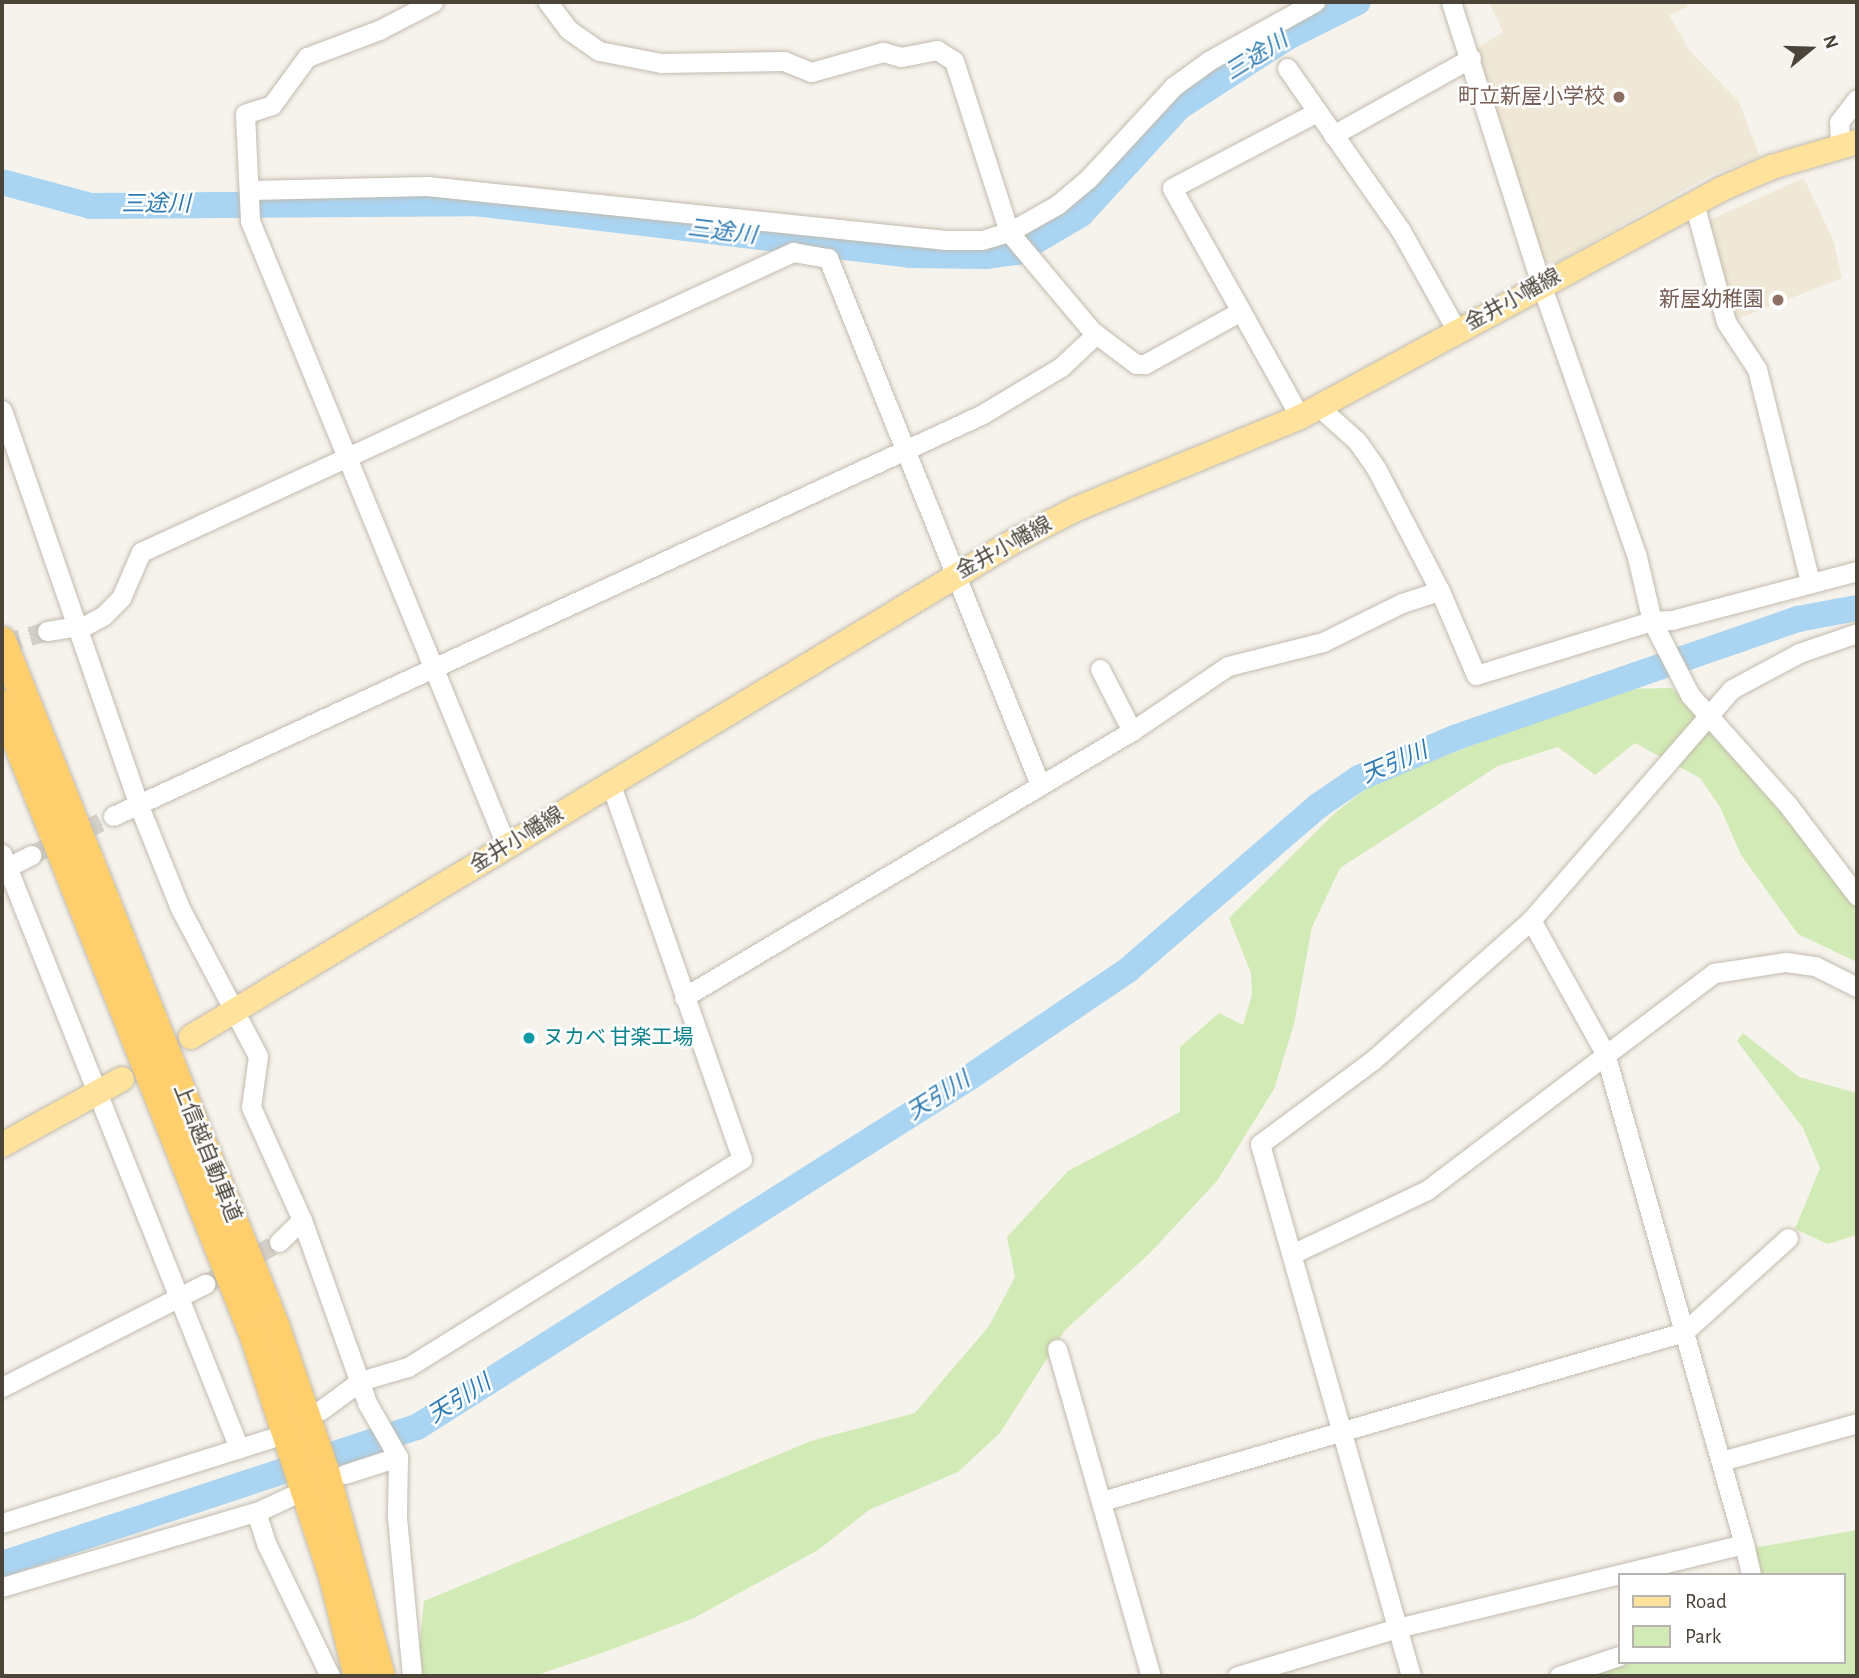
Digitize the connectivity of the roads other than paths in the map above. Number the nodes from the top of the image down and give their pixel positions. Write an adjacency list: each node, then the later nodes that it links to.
1 (433, 2): 11 (street)
2 (548, 2): 13 (street)
3 (1315, 2): 13 (street)
4 (1451, 2): 5 (street)
5 (1471, 58): 9 (street); 14 (street)
6 (1287, 68): 8 (street)
7 (1857, 99): 10 (street)
8 (1317, 112): 9 (street); 15 (street)
9 (1333, 135): 16 (street)
10 (1849, 143): 12 (main road, 金井小幡線)
11 (250, 191): 13 (street); 21 (street)
12 (1694, 203): 14 (main road, 金井小幡線); 24 (street)
13 (1009, 232): 17 (street)
14 (1541, 284): 16 (main road, 金井小幡線); 26 (street)
15 (1241, 310): 17 (street); 19 (street)
16 (1457, 331): 19 (main road, 金井小幡線)
17 (1096, 334): 20 (street)
18 (2, 410): 27 (street)
19 (1310, 412): 23 (main road, 金井小幡線); 25 (street)
20 (906, 452): 21 (street); 23 (street); 31 (street)
21 (347, 457): 27 (street); 31 (street)
22 (1857, 571): 24 (street)
23 (957, 575): 36 (main road, 金井小幡線); 37 (street)
24 (1810, 582): 26 (street)
25 (1440, 591): 26 (street); 35 (street)
26 (1652, 621): 34 (street)
27 (75, 625): 28 (street); 38 (street)
28 (47, 631)
29 (1857, 633): 34 (street)
30 (2, 641): 64 (highway, 上信越自動車道)
31 (435, 668): 38 (street); 40 (street)
32 (1100, 669): 35 (street)
33 (2, 704): 64 (highway, 上信越自動車道)
34 (1708, 715): 43 (street); 44 (street)
35 (1132, 731): 37 (street)
36 (610, 782): 40 (main road, 金井小幡線); 46 (street)
37 (1039, 782): 46 (street)
38 (139, 806): 39 (street); 47 (street)
39 (113, 817)
40 (507, 847): 47 (main road, 金井小幡線)
41 (31, 855): 42 (street)
42 (4, 863): 51 (street)
43 (1857, 895)
44 (1531, 919): 49 (street); 56 (street)
45 (1857, 987): 49 (street)
46 (684, 997): 61 (street)
47 (234, 1011): 48 (main road, 金井小幡線); 53 (street)
48 (191, 1037)
49 (1605, 1053): 56 (street); 59 (street)
50 (122, 1079): 51 (main road)
51 (99, 1093): 52 (main road); 58 (street)
52 (2, 1145)
53 (302, 1220): 55 (street); 61 (street)
54 (1788, 1238): 59 (street)
55 (279, 1242)
56 (1294, 1253): 65 (street)
57 (205, 1284): 58 (street)
58 (182, 1298): 62 (street); 66 (street)
59 (1684, 1332): 65 (street); 68 (street)
60 (1057, 1349): 70 (street)
61 (360, 1381): 64 (street); 67 (street)
62 (2, 1387)
63 (1857, 1423): 68 (street)
64 (298, 1427): 66 (street); 69 (highway, 上信越自動車道)
65 (1342, 1428): 70 (street); 78 (street)
66 (239, 1448): 72 (street)
67 (398, 1457): 69 (street); 83 (street)
68 (1721, 1461): 73 (street)
69 (316, 1481): 71 (street); 81 (highway, 上信越自動車道); 82 (highway, 上信越自動車道)
70 (1101, 1501): 84 (street)
71 (256, 1512): 77 (street); 80 (street)
72 (2, 1523)
73 (1744, 1544): 74 (street); 75 (street)
74 (1625, 1573)
75 (1751, 1573)
76 (1618, 1575): 78 (street)
77 (2, 1587)
78 (1398, 1628): 85 (street); 86 (street)
79 (1618, 1656): 87 (street)
80 (330, 1676)
81 (358, 1676)
82 (381, 1676)
83 (412, 1676)
84 (1151, 1676)
85 (1237, 1676)
86 (1411, 1676)
87 (1559, 1676)

